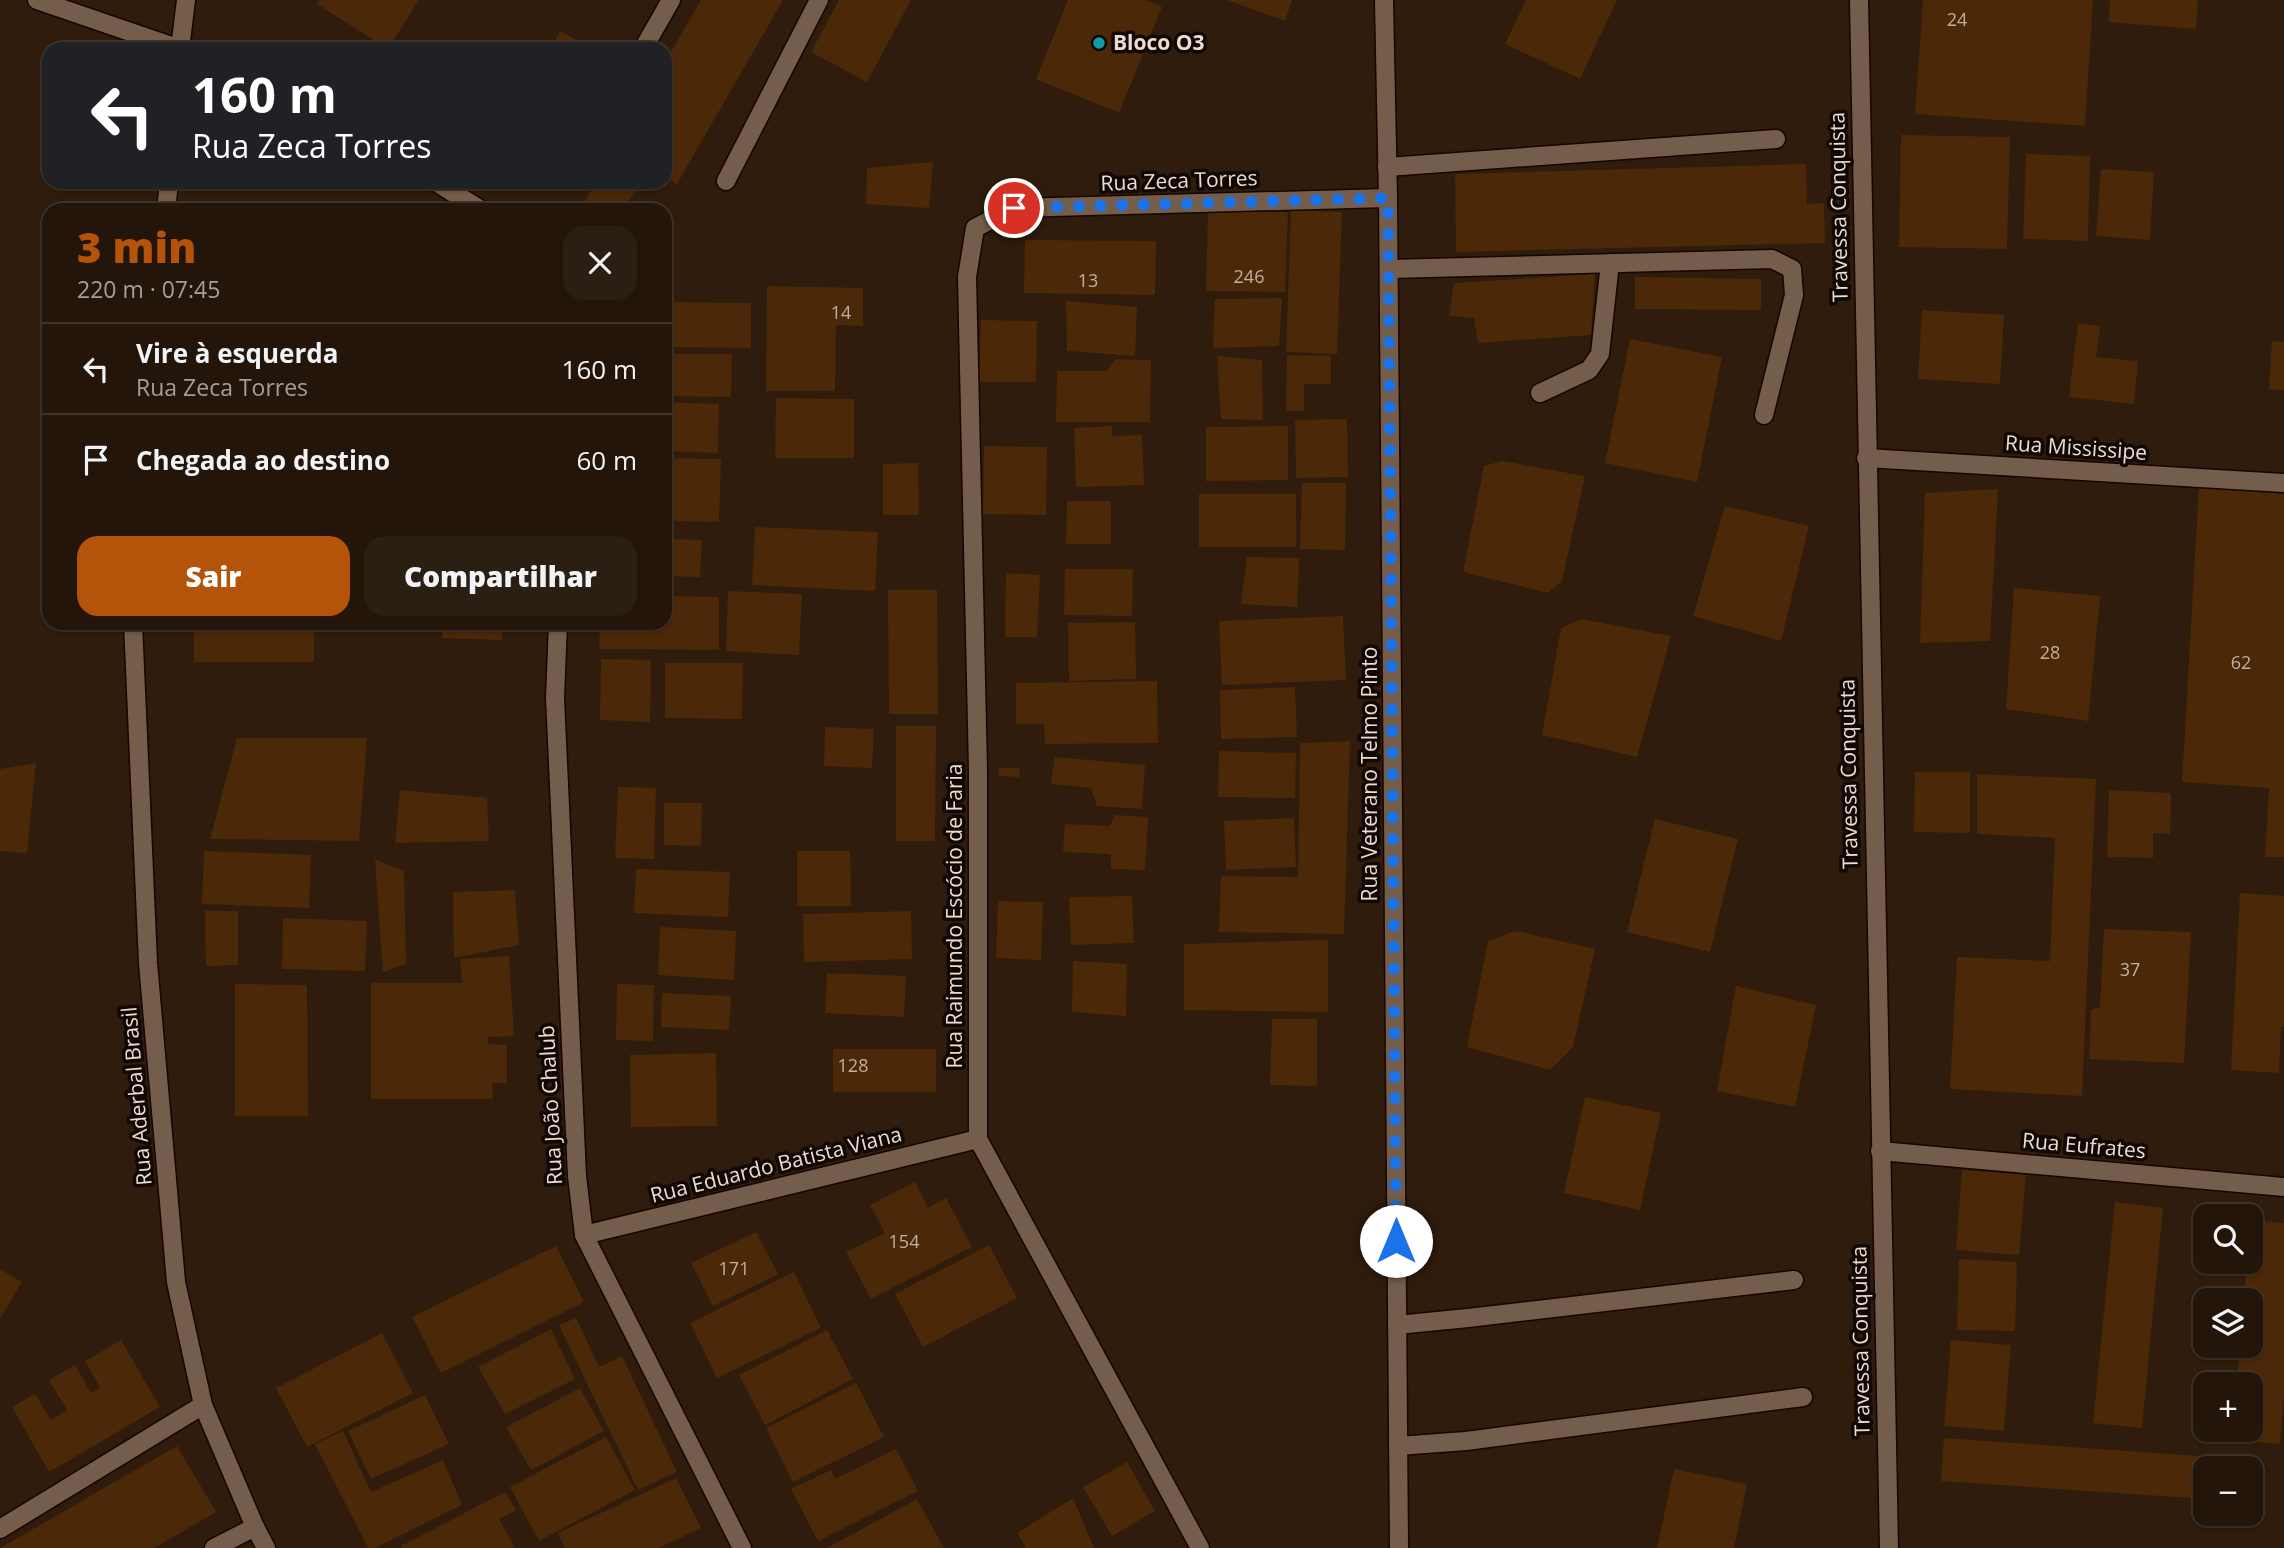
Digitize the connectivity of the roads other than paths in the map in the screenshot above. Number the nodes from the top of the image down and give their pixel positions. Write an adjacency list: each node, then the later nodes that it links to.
1 (37, 0): 7 (street)
2 (186, 0): 8 (street)
3 (671, 0): 9 (street)
4 (819, 0): 12 (street)
5 (1384, 0): 11 (street, Rua Veterano Telmo Pinto)
6 (1858, 0): 21 (street, Travessa Conquista)
7 (160, 42)
8 (181, 42)
9 (647, 42)
10 (1776, 139): 11 (street)
11 (1387, 167): 14 (street, Rua Veterano Telmo Pinto)
12 (726, 181)
13 (447, 189): 15 (street)
14 (1388, 198): 16 (street, Rua Zeca Torres); 18 (street, Rua Veterano Telmo Pinto)
15 (470, 203)
16 (975, 228): 25 (street, Rua Raimundo Escócio de Faria)
17 (1610, 263): 18 (street); 19 (street); 20 (street)
18 (1389, 269): 30 (street, Rua Veterano Telmo Pinto)
19 (1539, 393)
20 (1763, 415)
21 (1866, 458): 22 (street, Rua Mississipe); 26 (street, Travessa Conquista)
22 (2284, 484)
23 (134, 630): 32 (street, Rua Aderbal Brasil)
24 (558, 630): 28 (street, Rua João Chalub)
25 (978, 1139): 28 (street, Rua Eduardo Batista Viana); 39 (street, Rua Raimundo Escócio de Faria)
26 (1880, 1151): 27 (street, Rua Eufrates); 41 (street, Travessa Conquista)
27 (2284, 1187)
28 (584, 1235): 38 (street, Rua João Chalub)
29 (1794, 1280): 30 (street)
30 (1397, 1325): 33 (street, Rua Veterano Telmo Pinto)
31 (1803, 1397): 33 (street)
32 (203, 1405): 34 (street, Rua Aderbal Brasil); 35 (street)
33 (1398, 1446): 40 (street, Rua Veterano Telmo Pinto)
34 (255, 1527): 36 (street); 37 (street, Rua Aderbal Brasil)
35 (0, 1529)
36 (214, 1548)
37 (266, 1548)
38 (742, 1548)
39 (1200, 1548)
40 (1399, 1548)
41 (1889, 1548)

